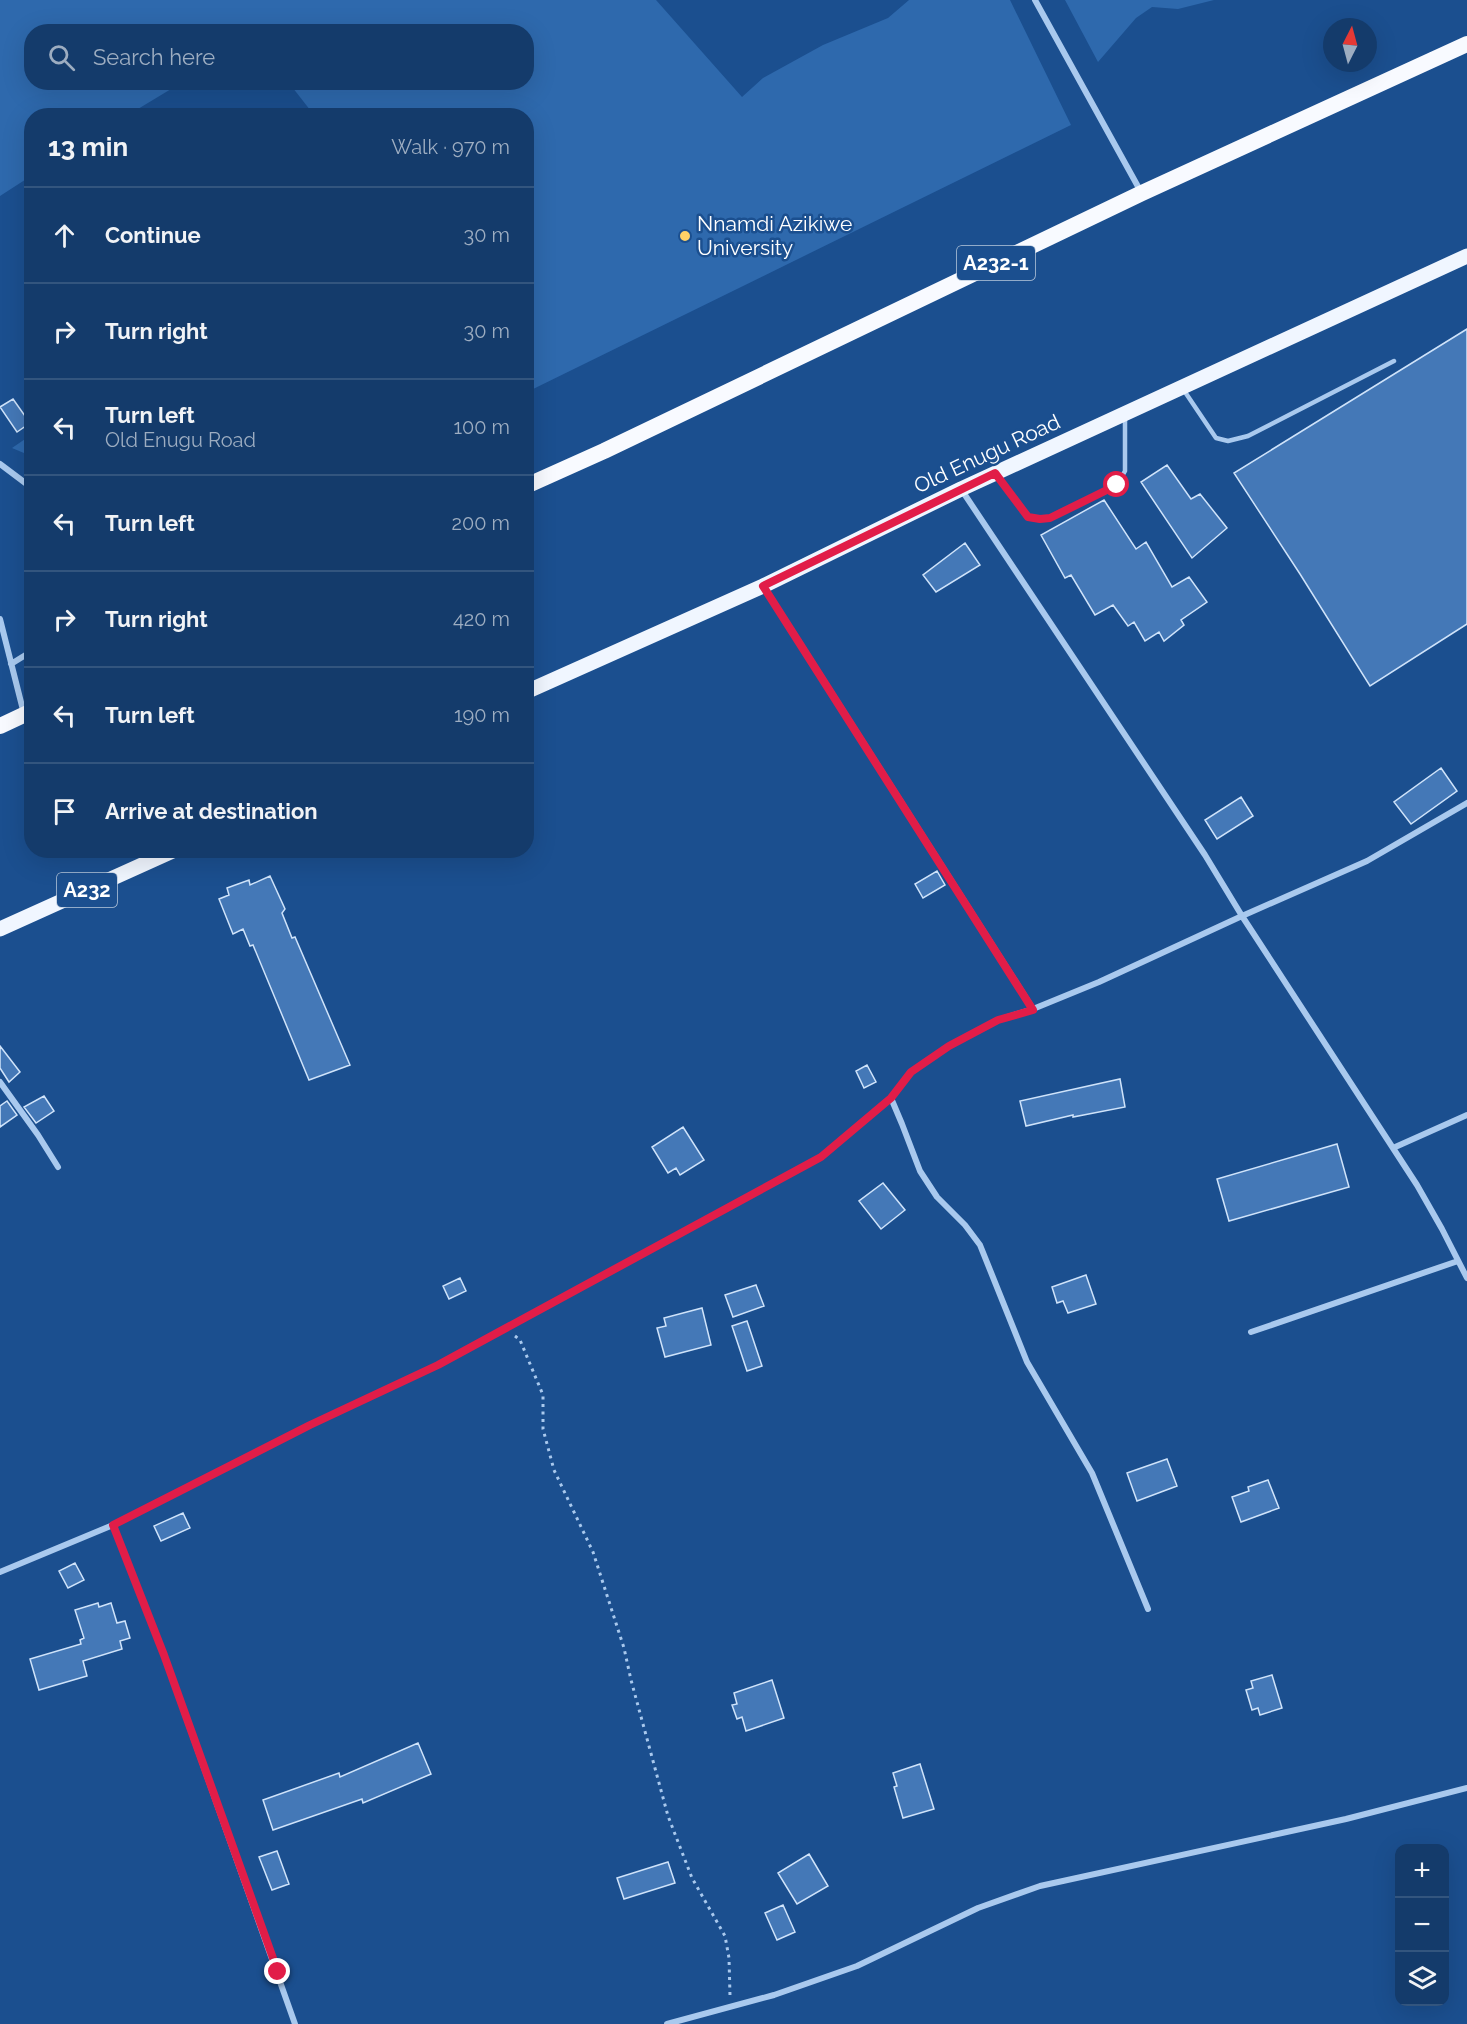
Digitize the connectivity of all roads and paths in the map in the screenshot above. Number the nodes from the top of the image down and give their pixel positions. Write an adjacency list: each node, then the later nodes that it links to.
1 (1035, 0): 3 (street)
2 (1467, 44): 3 (highway, A232-1)
3 (1142, 193): 11 (highway, A232-1)
4 (1467, 256): 6 (main road, Old Enugu Road)
5 (1394, 361): 6 (lane)
6 (1182, 387): 7 (main road, Old Enugu Road)
7 (1125, 413): 9 (main road, Old Enugu Road); 9 (lane)
8 (0, 464): 10 (street)
9 (995, 473): 12 (main road, Old Enugu Road)
10 (24, 482)
11 (534, 482)
12 (961, 489): 13 (main road, Old Enugu Road); 23 (street)
13 (763, 586): 17 (main road, Old Enugu Road); 25 (street)
14 (0, 619): 16 (street)
15 (24, 656): 16 (street)
16 (11, 664): 18 (street)
17 (534, 688)
18 (24, 701)
19 (24, 715): 20 (highway)
20 (0, 726)
21 (1467, 803): 23 (street)
22 (157, 858): 24 (main road, A232)
23 (1242, 916): 25 (street); 29 (street)
24 (0, 929)
25 (1033, 1010): 27 (street)
26 (0, 1082): 30 (street)
27 (891, 1098): 33 (street); 37 (street)
28 (1467, 1115): 29 (street)
29 (1393, 1148): 31 (street)
30 (58, 1167)
31 (1458, 1261): 32 (street); 34 (street)
32 (1467, 1278)
33 (507, 1327): 35 (street); 39 (path)
34 (1251, 1332)
35 (113, 1525): 36 (street); 40 (street)
36 (0, 1572)
37 (1148, 1610)
38 (1467, 1788): 39 (street)
39 (730, 2007): 41 (street)
40 (295, 2024)
41 (667, 2024)

